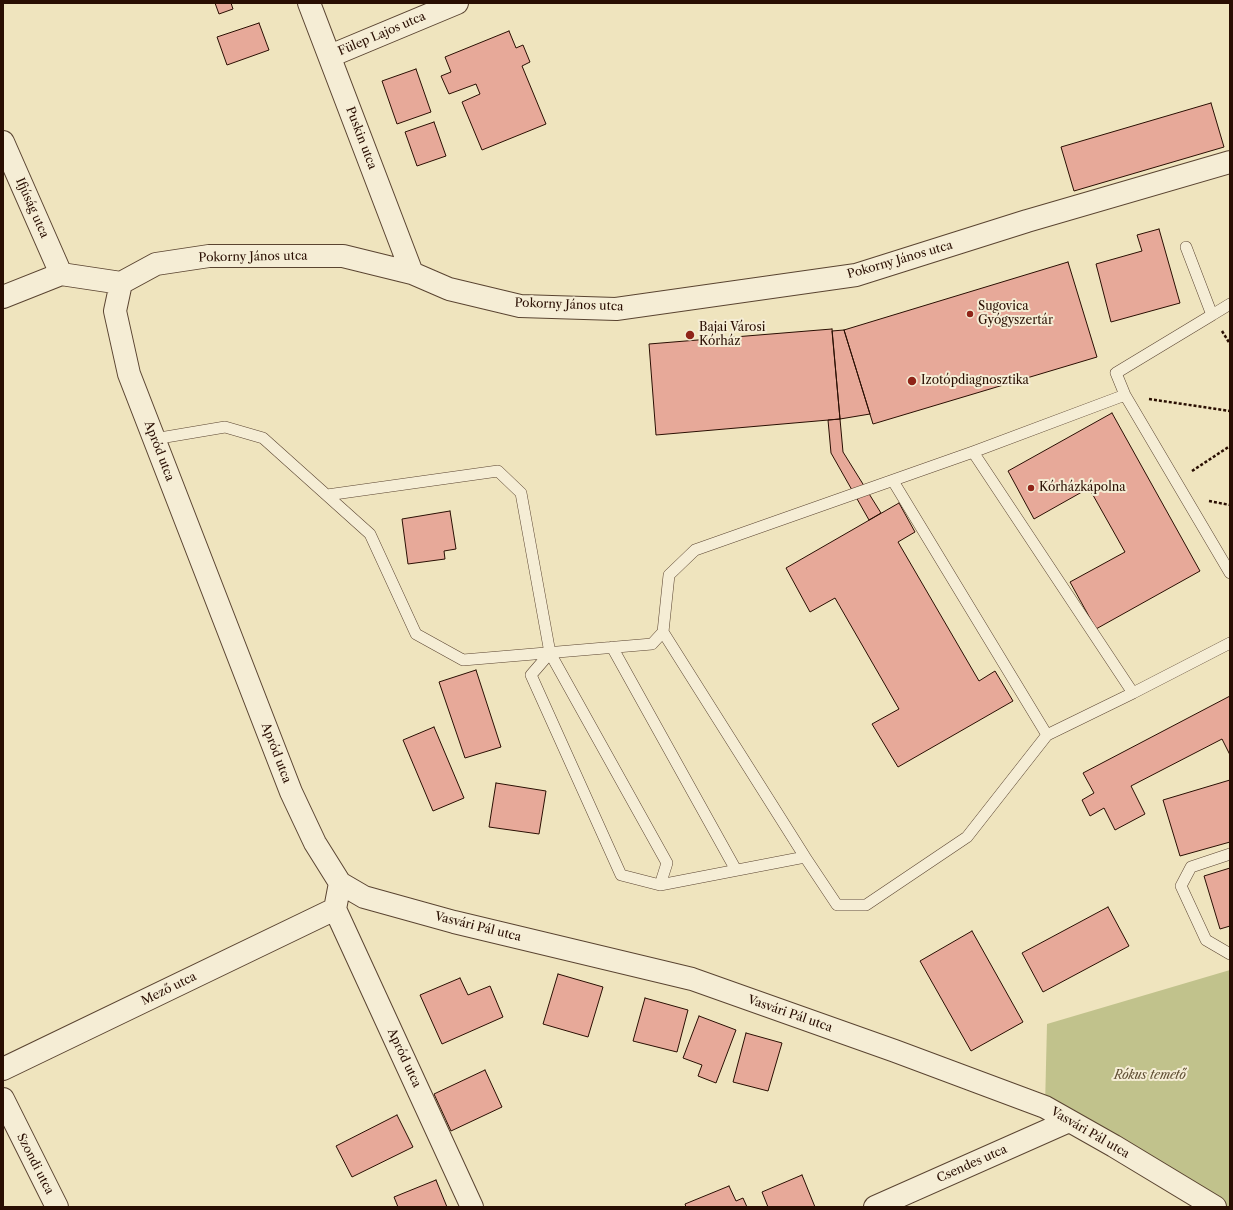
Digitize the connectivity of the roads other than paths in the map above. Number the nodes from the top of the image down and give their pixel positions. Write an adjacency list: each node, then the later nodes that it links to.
1 (309, 3): 3 (street, Puskin utca)
2 (457, 3): 3 (street, Fülep Lajos utca)
3 (330, 56): 8 (street, Puskin utca)
4 (3, 142): 7 (street, Ifjúság utca)
5 (1230, 162): 8 (street, Pokorny János utca)
6 (1186, 247): 12 (lane)
7 (61, 274): 9 (street); 10 (street)
8 (412, 274): 9 (street, Pokorny János utca)
9 (121, 283): 14 (street, Apród utca)
10 (3, 297)
11 (1230, 304): 12 (lane)
12 (1212, 316): 13 (lane)
13 (1125, 396): 15 (lane); 18 (lane)
14 (154, 439): 17 (lane); 28 (street, Apród utca)
15 (973, 452): 16 (lane); 23 (lane)
16 (893, 481): 19 (lane); 24 (lane)
17 (326, 495): 22 (lane); 22 (lane)
18 (1230, 573)
19 (664, 632): 21 (lane); 26 (lane)
20 (1230, 643): 23 (lane)
21 (612, 648): 22 (lane); 27 (lane)
22 (550, 653): 29 (lane); 29 (lane)
23 (1133, 693): 24 (lane)
24 (1047, 735): 26 (lane)
25 (1230, 854): 31 (lane)
26 (805, 856): 27 (lane)
27 (736, 870): 29 (lane)
28 (340, 883): 30 (street); 34 (street, Vasvári Pál utca)
29 (660, 885)
30 (335, 909): 32 (street, Mező utca); 36 (street, Apród utca)
31 (1230, 954)
32 (3, 1069)
33 (3, 1099): 35 (street, Szondi utca)
34 (1069, 1121): 37 (street, Csendes utca); 38 (street, Vasvári Pál utca)
35 (57, 1207)
36 (472, 1207)
37 (875, 1207)
38 (1215, 1207)

